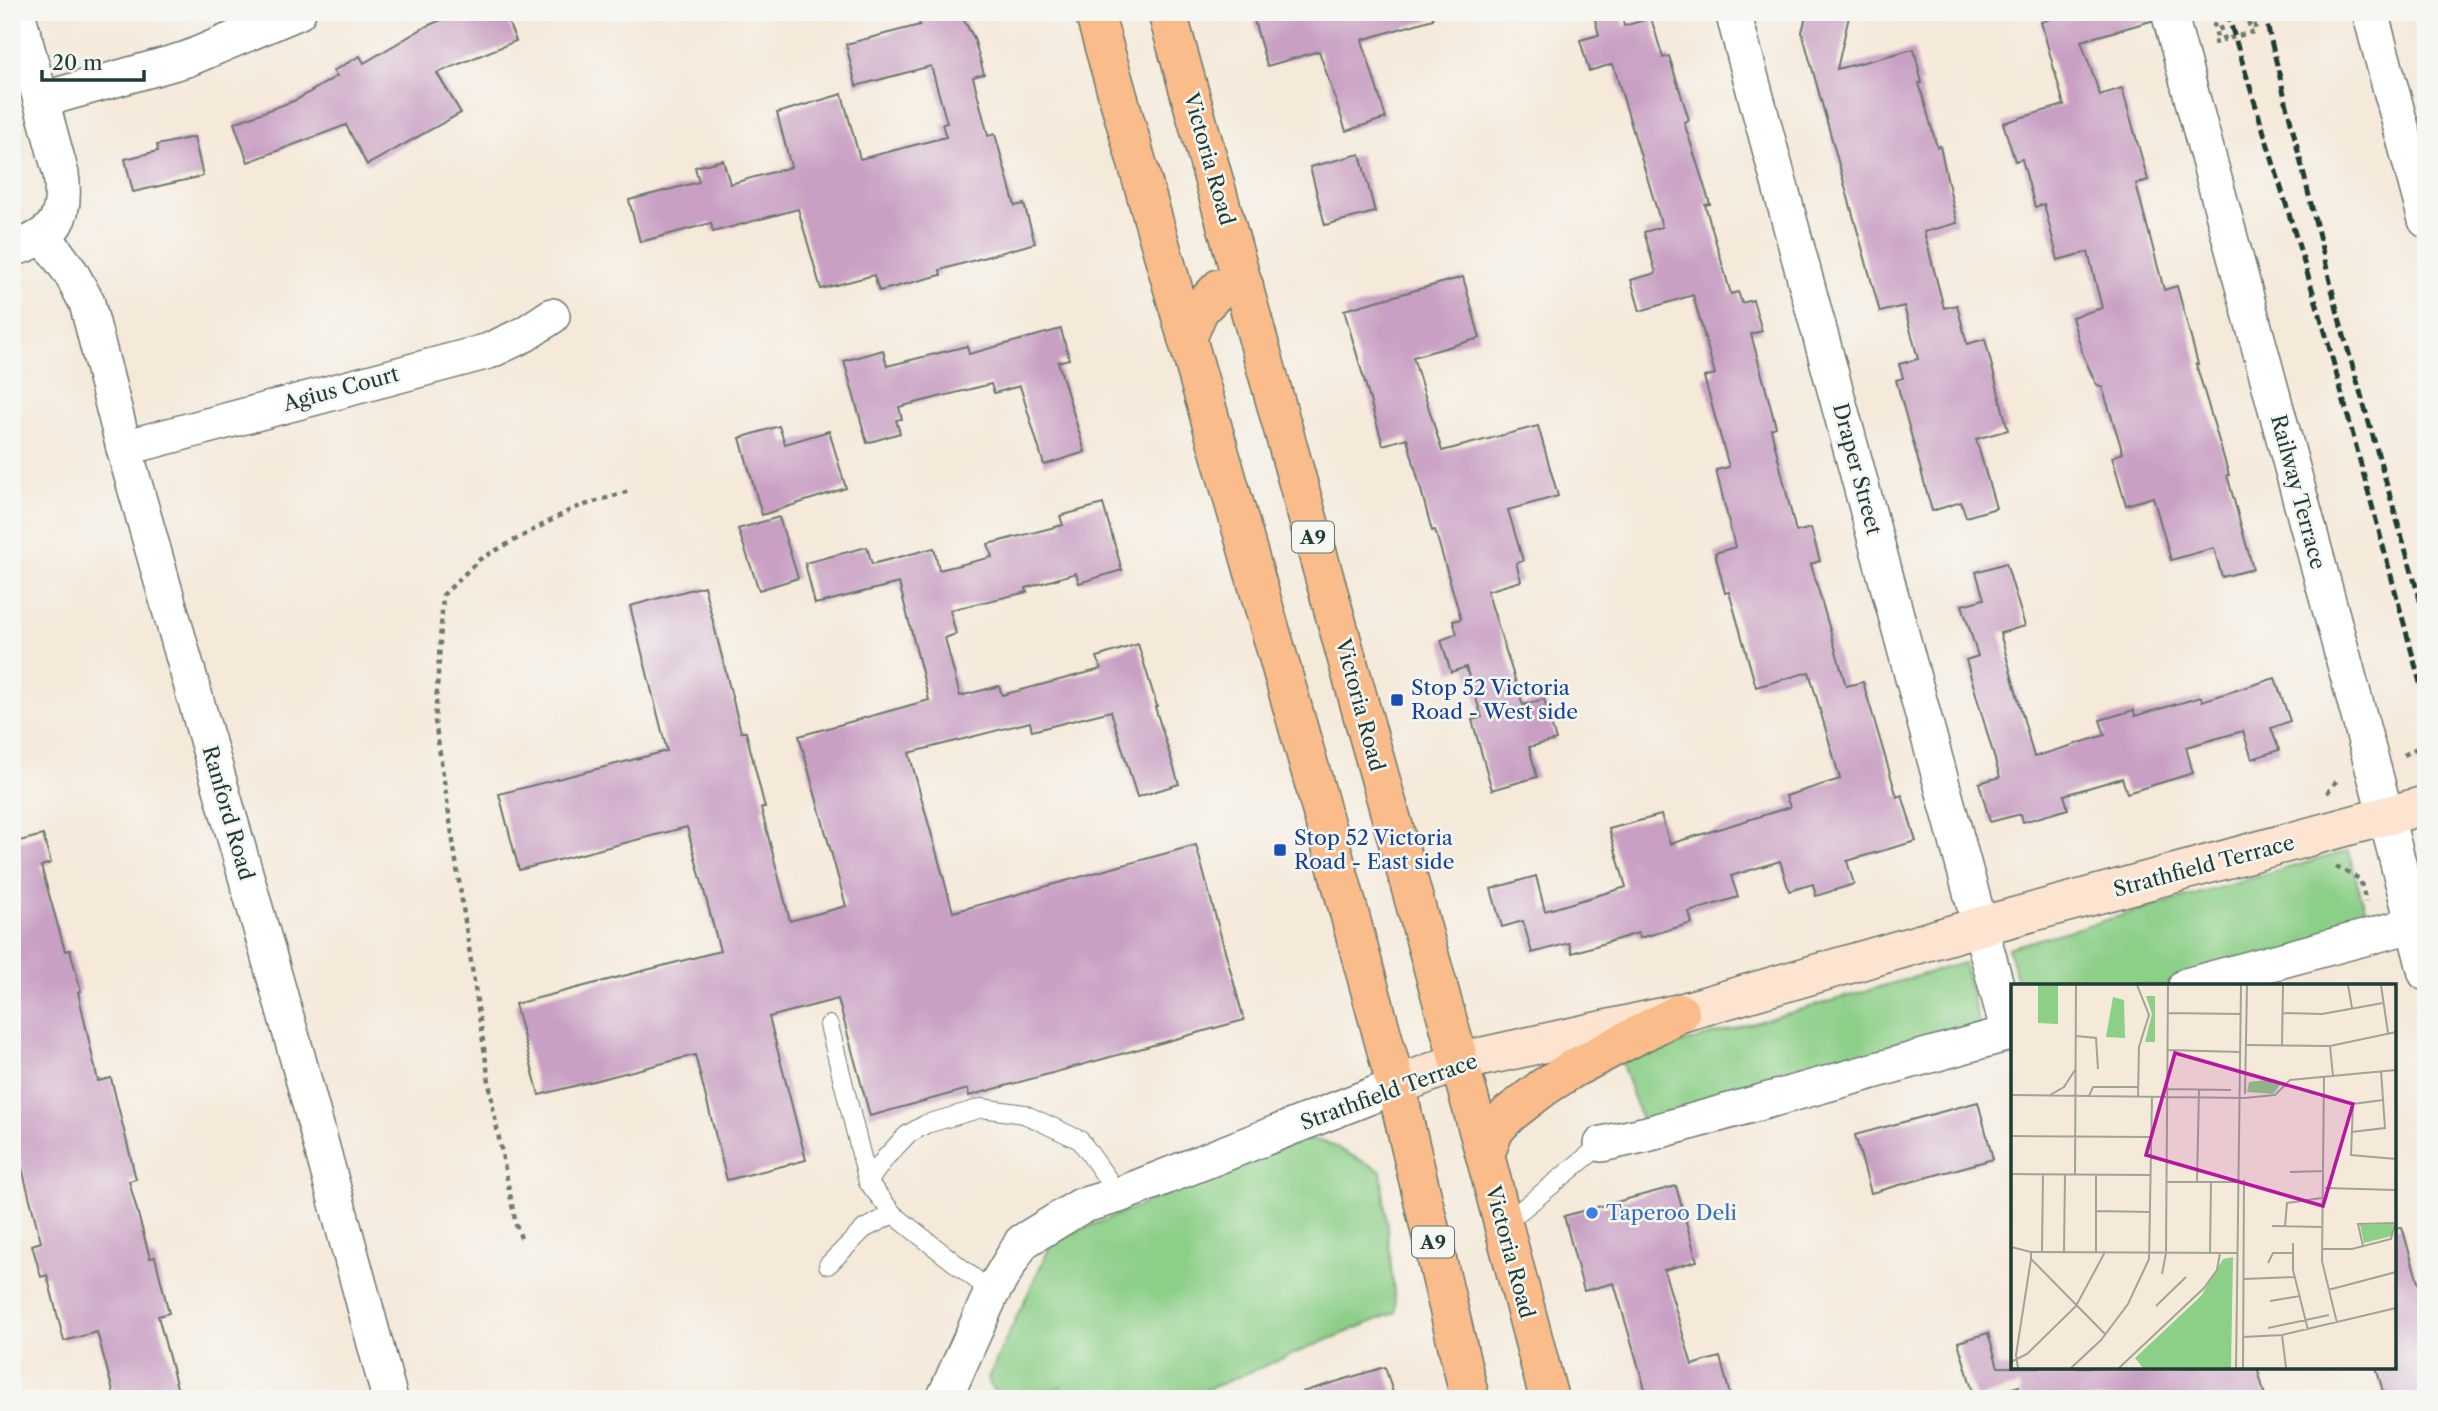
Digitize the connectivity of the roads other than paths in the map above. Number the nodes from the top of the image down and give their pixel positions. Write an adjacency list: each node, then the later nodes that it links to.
1 (17, 12): 8 (street)
2 (298, 12): 8 (street)
3 (1094, 12): 14 (highway, A9)
4 (1167, 12): 12 (highway, Victoria Road / A9)
5 (1733, 12): 19 (street, Draper Street)
6 (2169, 12): 17 (street, Railway Terrace)
7 (2370, 12): 9 (street)
8 (41, 100): 10 (street)
9 (2426, 220)
10 (44, 236): 11 (street); 15 (street, Ranford Road)
11 (12, 249)
12 (1244, 286): 14 (highway); 25 (highway, Victoria Road / A9)
13 (552, 316): 15 (street, Agius Court)
14 (1187, 339): 26 (highway, A9)
15 (124, 447): 35 (street, Ranford Road)
16 (2426, 805): 17 (main road, Strathfield Terrace)
17 (2386, 816): 18 (street, Railway Terrace); 19 (main road, Strathfield Terrace)
18 (2412, 925): 20 (street, Railway Terrace); 21 (street)
19 (1982, 926): 22 (main road, Strathfield Terrace); 24 (street)
20 (2426, 972)
21 (2193, 984)
22 (1680, 1013): 25 (main road, Strathfield Terrace); 28 (highway)
23 (829, 1025): 29 (lane)
24 (2011, 1032): 27 (street)
25 (1458, 1062): 26 (main road, Strathfield Terrace); 28 (highway, Victoria Road / A9)
26 (1396, 1086): 30 (street, Strathfield Terrace); 37 (highway, A9)
27 (1602, 1144): 32 (lane)
28 (1485, 1155): 32 (highway, Victoria Road / A9)
29 (868, 1182): 30 (lane); 31 (lane)
30 (1119, 1195): 34 (street, Strathfield Terrace)
31 (893, 1214): 33 (lane); 34 (lane)
32 (1503, 1225): 38 (highway, Victoria Road / A9)
33 (828, 1265)
34 (993, 1293): 36 (street, Strathfield Terrace)
35 (390, 1399)
36 (944, 1399)
37 (1470, 1399)
38 (1549, 1399)

